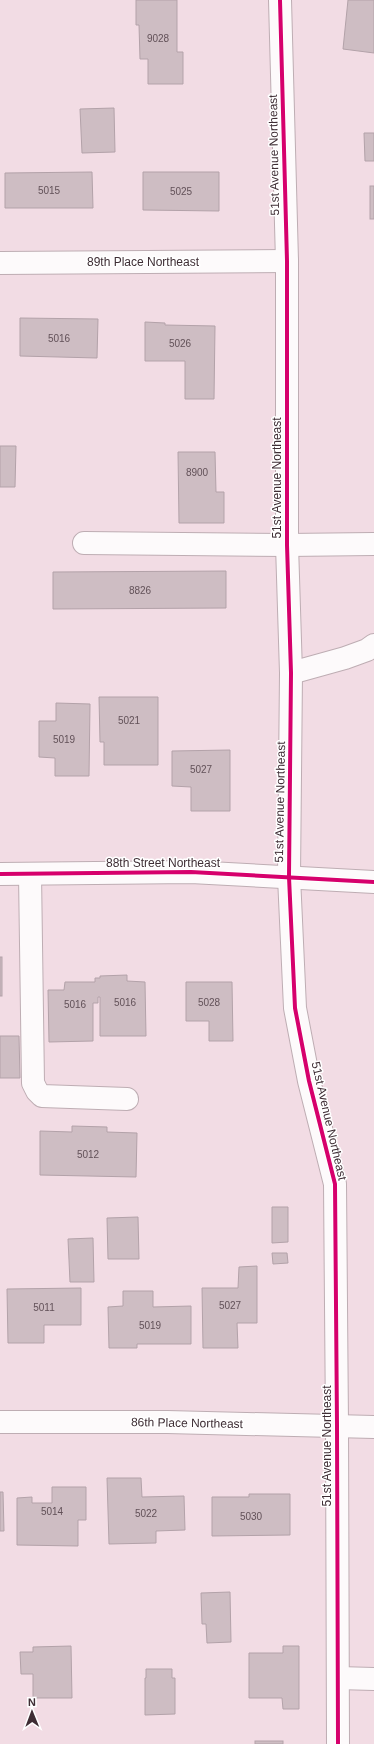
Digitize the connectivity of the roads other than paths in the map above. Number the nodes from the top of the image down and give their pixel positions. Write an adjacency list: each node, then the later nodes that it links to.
1 (280, 0): 2 (street, 51st Avenue Northeast)
2 (287, 261): 3 (street, 89th Place Northeast); 7 (street, 51st Avenue Northeast)
3 (0, 263)
4 (84, 543): 7 (street)
5 (334, 544): 6 (street); 7 (street); 8 (street)
6 (374, 544)
7 (287, 546): 10 (street, 51st Avenue Northeast)
8 (374, 559)
9 (374, 645): 10 (street)
10 (291, 673): 13 (street, 51st Avenue Northeast)
11 (0, 874): 12 (street, 88th Street Northeast)
12 (30, 874): 13 (street, 88th Street Northeast); 15 (street)
13 (289, 877): 14 (street, 88th Street Northeast); 17 (street, 51st Avenue Northeast)
14 (374, 882)
15 (127, 1099)
16 (0, 1422): 17 (street, 86th Place Northeast)
17 (337, 1426): 18 (street, 86th Place Northeast); 19 (street, 51st Avenue Northeast)
18 (374, 1427)
19 (338, 1678): 20 (street); 21 (street, 51st Avenue Northeast)
20 (374, 1679)
21 (338, 1744)

